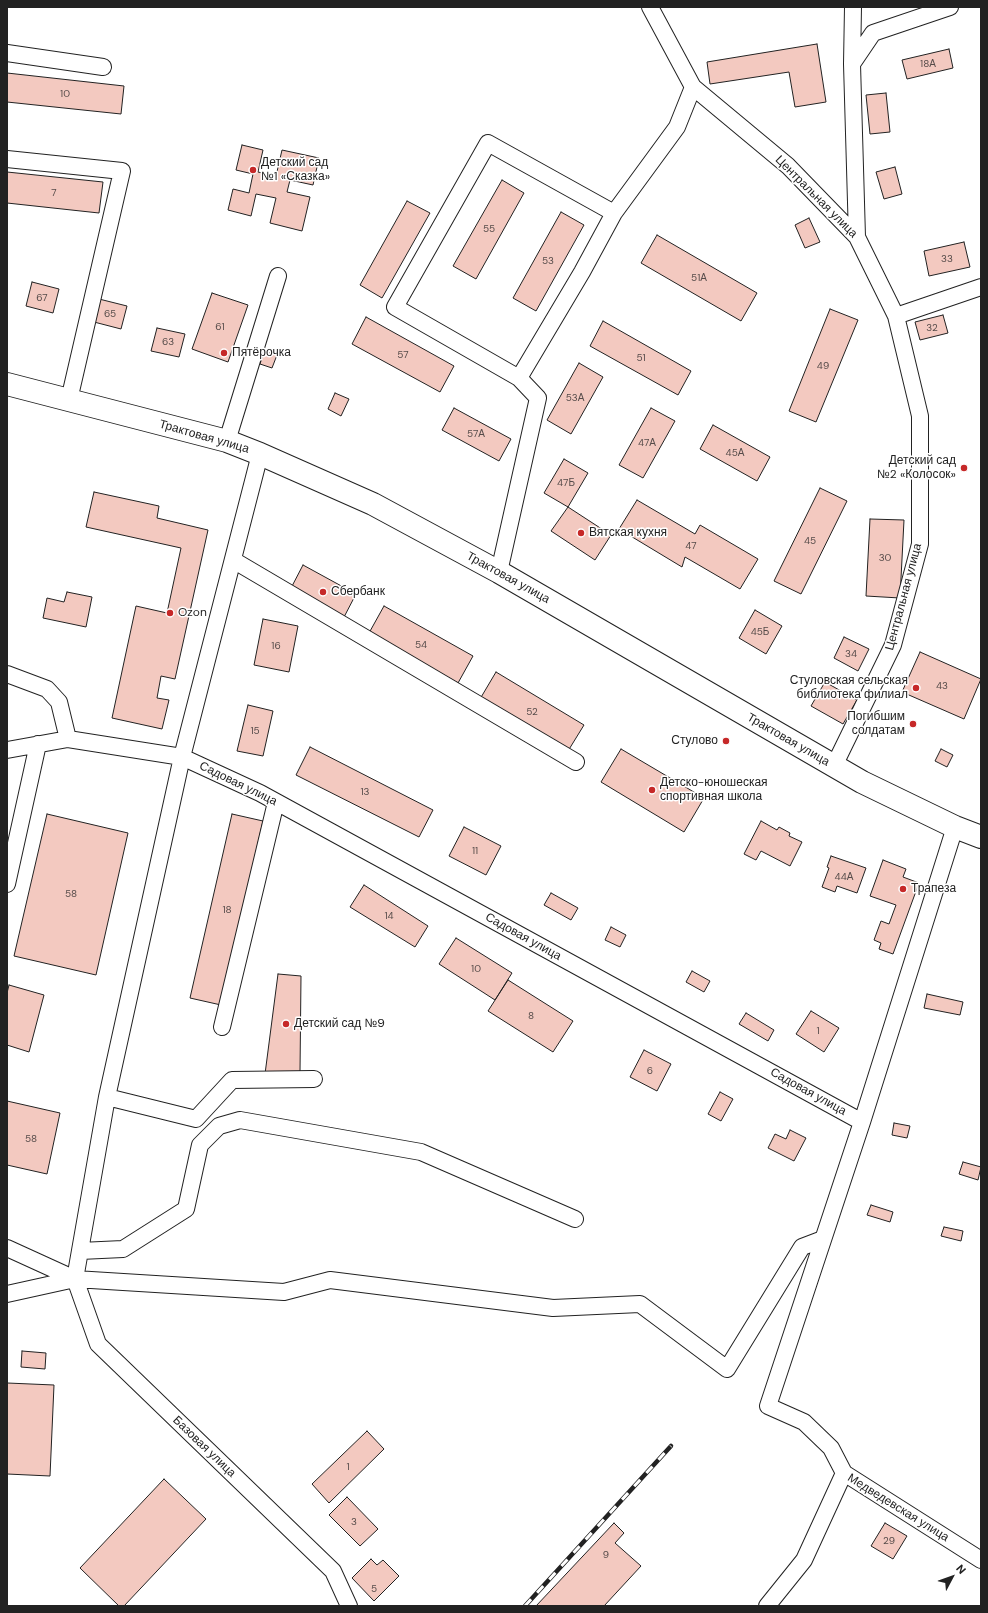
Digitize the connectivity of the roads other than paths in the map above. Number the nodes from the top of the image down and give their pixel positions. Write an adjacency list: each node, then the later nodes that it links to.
1 (650, 7): 7 (street, Центральная улица)
2 (853, 7): 5 (street)
3 (950, 7): 5 (street)
4 (7, 53): 6 (street)
5 (852, 64): 10 (street)
6 (104, 67)
7 (693, 87): 9 (street); 10 (street, Центральная улица)
8 (7, 159): 16 (street)
9 (614, 213): 14 (street); 14 (street)
10 (857, 237): 13 (street, Центральная улица)
11 (278, 276): 17 (street)
12 (981, 287): 13 (street)
13 (896, 316): 27 (street, Центральная улица)
14 (519, 378): 20 (street)
15 (7, 384): 16 (highway, Трактовая улица)
16 (69, 400): 17 (highway, Трактовая улица)
17 (227, 441): 18 (highway, Трактовая улица)
18 (260, 454): 19 (street); 20 (highway, Трактовая улица)
19 (233, 560): 25 (street); 26 (street)
20 (499, 572): 27 (highway, Трактовая улица)
21 (7, 674): 22 (street)
22 (68, 738): 23 (street); 25 (street, Садовая улица)
23 (38, 744): 24 (street); 31 (street)
24 (7, 750)
25 (182, 757): 28 (street, Садовая улица); 34 (street)
26 (576, 762)
27 (834, 766): 29 (highway, Трактовая улица)
28 (276, 802): 32 (street); 35 (street, Садовая улица)
29 (955, 827): 30 (highway, Трактовая улица); 35 (street)
30 (981, 837)
31 (7, 884)
32 (222, 1027)
33 (314, 1079): 34 (street)
34 (107, 1096): 39 (street)
35 (862, 1122): 37 (street)
36 (575, 1219): 39 (street)
37 (824, 1239): 40 (street); 42 (street, Медведевская улица)
38 (7, 1248): 40 (street)
39 (80, 1251): 40 (street)
40 (75, 1279): 41 (street); 44 (street, Базовая улица)
41 (7, 1294)
42 (844, 1473): 43 (street, Медведевская улица); 45 (street)
43 (981, 1560)
44 (349, 1606)
45 (767, 1606)

